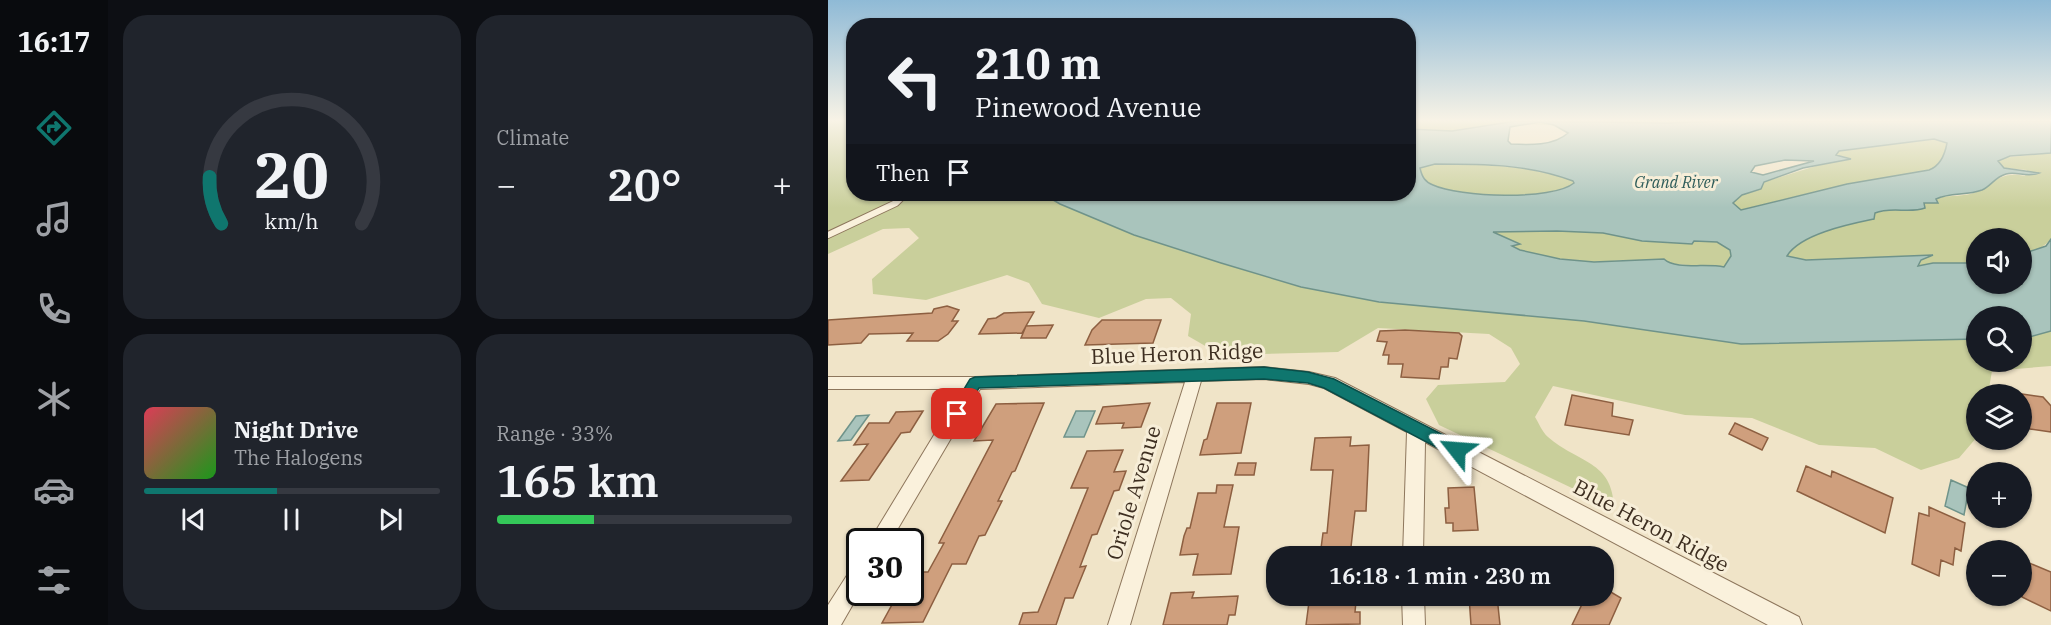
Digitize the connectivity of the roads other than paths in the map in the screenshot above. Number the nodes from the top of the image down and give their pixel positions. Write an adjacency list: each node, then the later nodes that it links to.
1 (898, 201): 2 (lane)
2 (828, 235)
3 (1195, 375): 5 (street, Blue Heron Ridge); 6 (street, Blue Heron Ridge); 12 (street, Oriole Avenue)
4 (828, 383): 5 (street, Blue Heron Ridge)
5 (975, 383): 7 (street)
6 (1416, 428): 8 (street); 14 (street, Blue Heron Ridge)
7 (887, 528)
8 (1413, 546)
9 (846, 596): 11 (street)
10 (1413, 606): 13 (street)
11 (828, 625)
12 (1119, 625)
13 (1413, 625)
14 (1791, 625)

